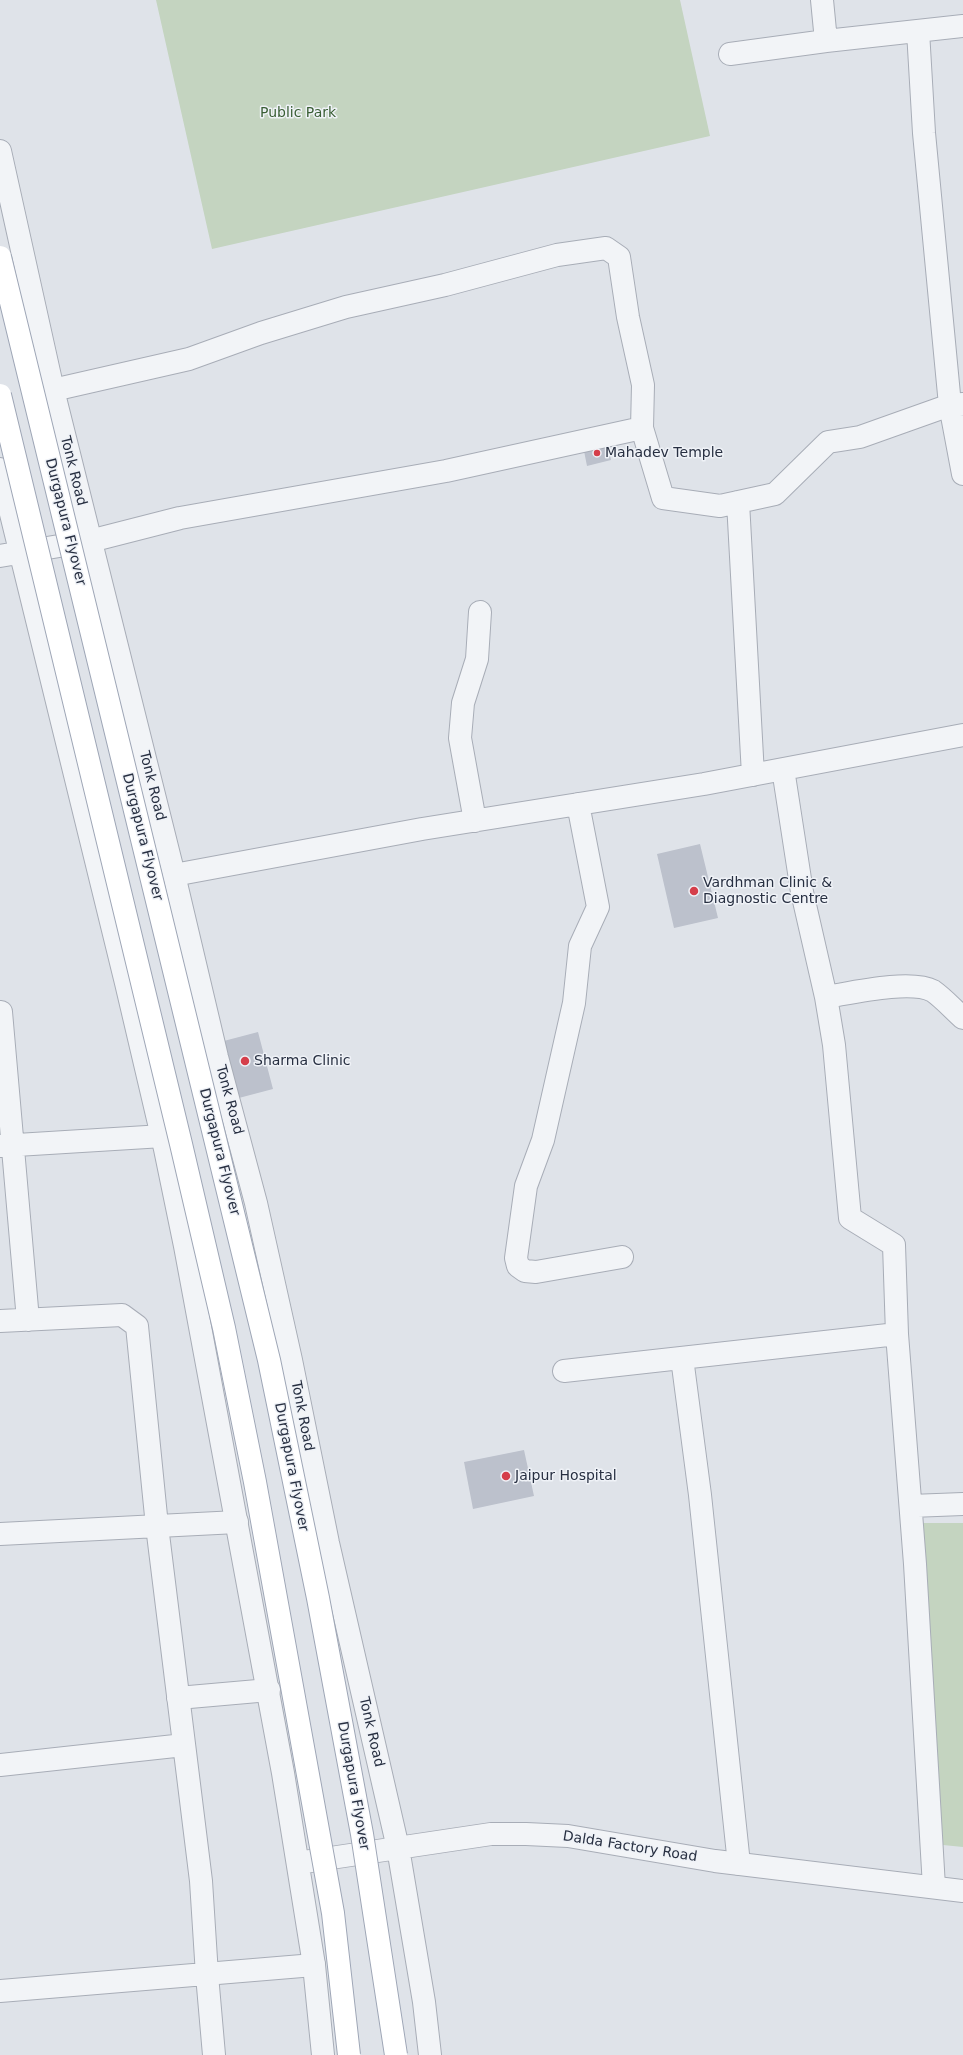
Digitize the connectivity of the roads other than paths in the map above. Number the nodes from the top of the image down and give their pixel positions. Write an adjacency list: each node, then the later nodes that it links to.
1 (822, 0): 4 (street)
2 (963, 26): 3 (street)
3 (918, 31): 4 (street); 10 (street)
4 (826, 41): 5 (street)
5 (730, 54)
6 (0, 151): 8 (street, Tonk Road)
7 (0, 257): 56 (main road, Durgapura Flyover, bridge)
8 (53, 390): 11 (street); 15 (street, Tonk Road)
9 (0, 395): 55 (main road, bridge)
10 (956, 405): 13 (street); 14 (street)
11 (642, 428): 14 (street); 15 (street)
12 (0, 469): 16 (street)
13 (963, 474)
14 (738, 502): 21 (street)
15 (90, 541): 16 (street); 24 (street, Tonk Road)
16 (22, 552): 17 (street); 28 (street)
17 (0, 556)
18 (480, 612): 23 (street)
19 (963, 735): 20 (street)
20 (783, 769): 21 (street); 25 (street)
21 (753, 775): 22 (street)
22 (578, 804): 23 (street); 30 (street)
23 (475, 821): 24 (street)
24 (174, 875): 45 (street, Tonk Road)
25 (826, 997): 27 (street); 33 (street)
26 (1, 1012): 29 (street)
27 (963, 1018)
28 (163, 1136): 29 (street); 38 (street)
29 (7, 1146): 31 (street)
30 (622, 1257)
31 (28, 1320): 32 (street); 39 (street)
32 (0, 1321)
33 (897, 1334): 34 (street); 37 (street)
34 (682, 1358): 35 (street); 47 (street)
35 (564, 1371)
36 (963, 1504): 37 (street)
37 (911, 1506): 48 (street)
38 (237, 1522): 39 (street); 41 (street)
39 (157, 1526): 40 (street); 42 (street)
40 (0, 1534)
41 (269, 1690): 42 (street); 46 (street)
42 (178, 1698): 43 (street)
43 (184, 1745): 44 (street); 51 (street)
44 (0, 1765)
45 (398, 1848): 46 (street, Dalda Factory Road); 47 (street, Dalda Factory Road); 57 (street, Tonk Road)
46 (298, 1863): 50 (street)
47 (739, 1864): 48 (street, Dalda Factory Road)
48 (934, 1887): 49 (street, Dalda Factory Road)
49 (963, 1891)
50 (314, 1965): 51 (street); 54 (street)
51 (207, 1975): 52 (street); 53 (street)
52 (0, 1991)
53 (214, 2055)
54 (323, 2055)
55 (349, 2055)
56 (396, 2055)
57 (430, 2055)

